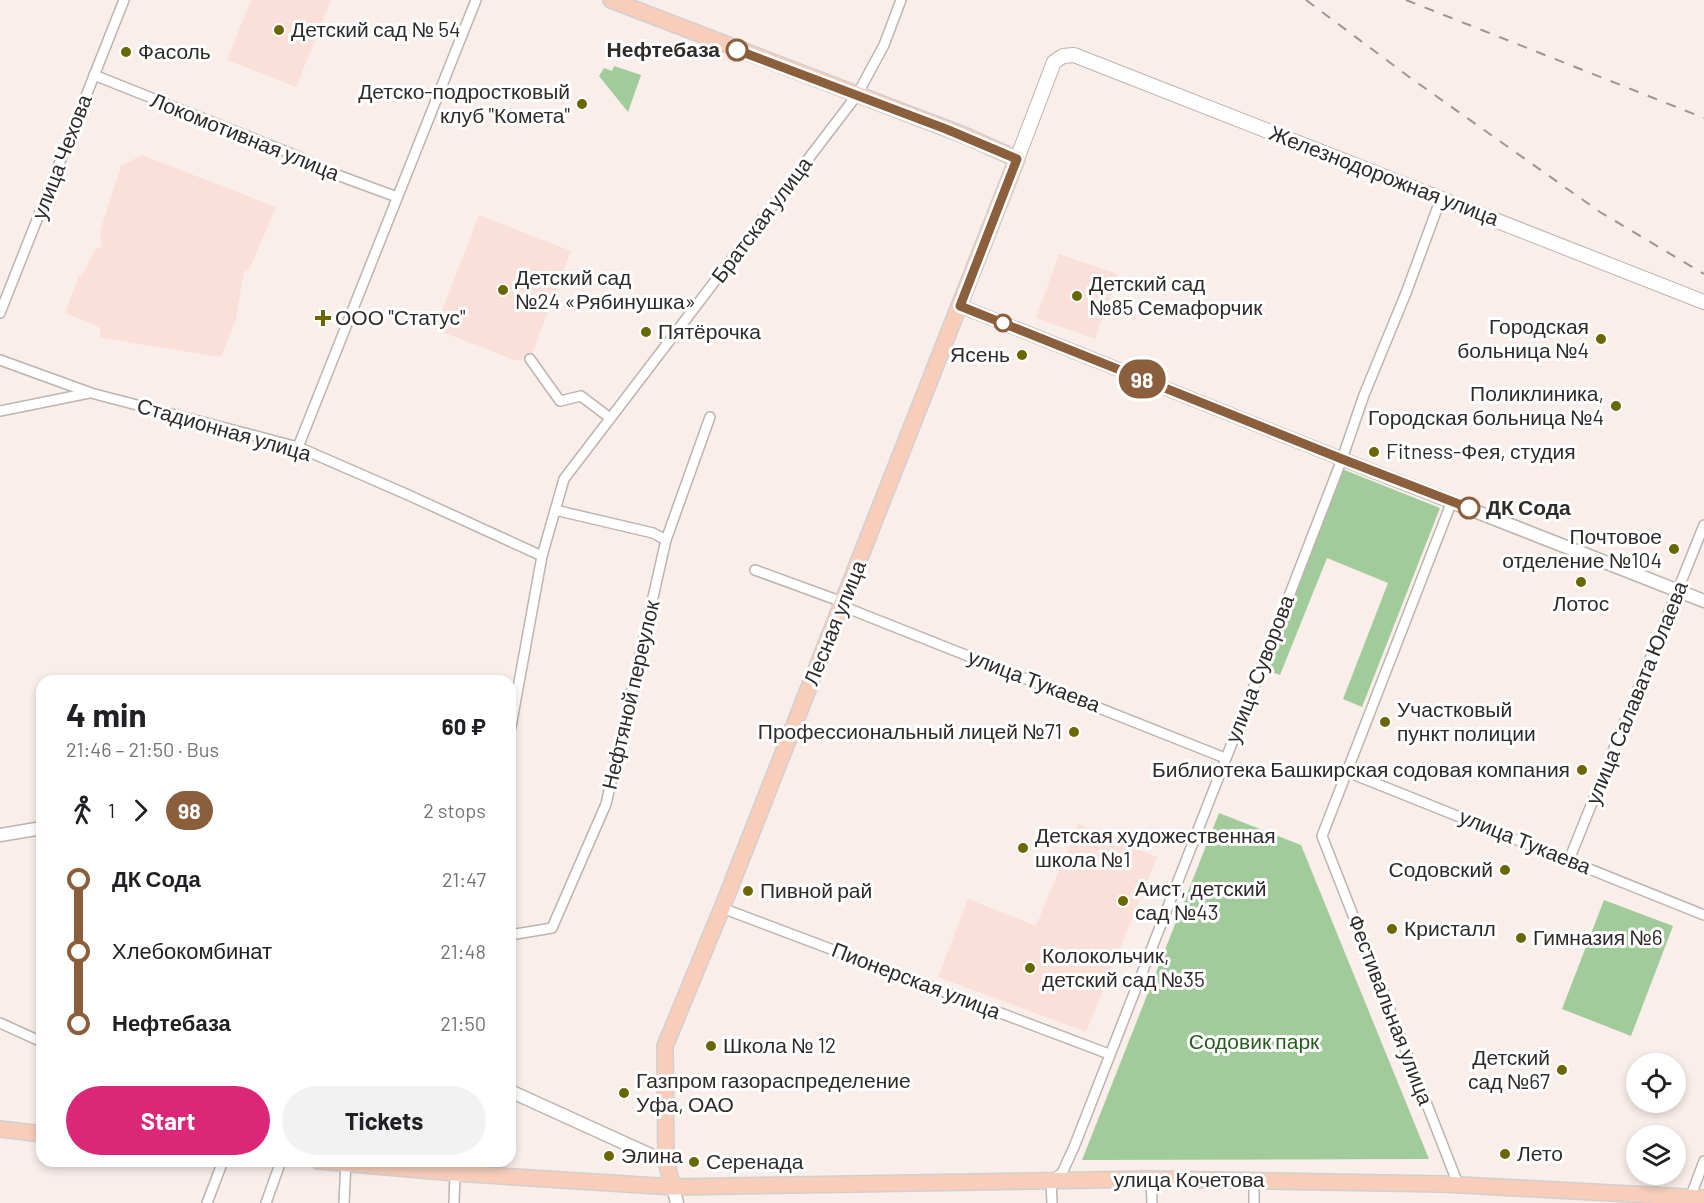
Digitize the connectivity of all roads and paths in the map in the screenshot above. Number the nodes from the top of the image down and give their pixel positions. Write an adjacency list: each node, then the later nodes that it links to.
1 (476, 0): 9 (street)
2 (611, 0): 7 (main road)
3 (901, 0): 7 (street, Братская улица)
4 (120, 1): 6 (street, улица Чехова)
5 (1063, 56): 8 (main road, Лесная улица); 10 (main road, Железнодорожная улица)
6 (94, 75): 9 (street, Локомотивная улица); 13 (street, улица Чехова)
7 (857, 95): 8 (main road); 19 (street, Братская улица)
8 (1017, 159): 12 (main road, Лесная улица)
9 (397, 197): 20 (street)
10 (1441, 198): 11 (main road, Железнодорожная улица); 21 (street, улица Суворова)
11 (1704, 302)
12 (960, 306): 21 (street); 30 (main road, Лесная улица)
13 (0, 314)
14 (530, 359): 19 (street)
15 (0, 360): 16 (street, Стадионная улица)
16 (91, 393): 17 (street); 20 (street, Стадионная улица)
17 (0, 411)
18 (710, 417): 25 (street, Нефтяной переулок)
19 (609, 418): 23 (street, Братская улица)
20 (298, 447): 26 (street, Стадионная улица)
21 (1342, 459): 22 (street); 32 (street, улица Суворова)
22 (1452, 501): 28 (street); 33 (street)
23 (555, 510): 25 (street); 26 (street, Братская улица)
24 (1704, 525): 28 (street, улица Салавата Юлаева)
25 (666, 540): 39 (street, Нефтяной переулок)
26 (542, 556): 31 (street, Братская улица)
27 (755, 570): 30 (street, улица Тукаева)
28 (1678, 590): 29 (street); 36 (street, улица Салавата Юлаева)
29 (1704, 601)
30 (842, 606): 32 (street, улица Тукаева); 37 (main road, Лесная улица)
31 (516, 699)
32 (1225, 758): 42 (street, улица Суворова)
33 (1345, 771): 36 (street, улица Тукаева); 56 (street, Фестивальная улица)
34 (36, 829): 35 (street)
35 (0, 835)
36 (1569, 860): 38 (street, улица Тукаева)
37 (722, 908): 42 (street, Пионерская улица); 47 (main road, Лесная улица)
38 (1704, 915)
39 (516, 934)
40 (0, 1023): 41 (street)
41 (36, 1039)
42 (1109, 1053): 53 (street, улица Суворова)
43 (516, 1094): 47 (street)
44 (0, 1129): 45 (main road)
45 (36, 1133)
46 (1704, 1161): 58 (street)
47 (666, 1162): 57 (main road, Лесная улица)
48 (221, 1167): 59 (street)
49 (279, 1167): 60 (street)
50 (346, 1167): 61 (street)
51 (396, 1167): 52 (main road, улица Кочетова)
52 (455, 1173): 57 (main road, улица Кочетова); 62 (street)
53 (1062, 1178): 54 (main road, улица Кочетова); 57 (main road, улица Кочетова); 64 (street, улица Суворова)
54 (1151, 1179): 55 (main road, улица Кочетова); 65 (street)
55 (1254, 1180): 56 (main road, улица Кочетова); 66 (street)
56 (1458, 1184): 58 (main road, улица Кочетова)
57 (673, 1187): 63 (street, Лесная улица)
58 (1694, 1199)
59 (207, 1203)
60 (266, 1203)
61 (344, 1203)
62 (454, 1203)
63 (677, 1203)
64 (1052, 1203)
65 (1152, 1203)
66 (1254, 1203)

